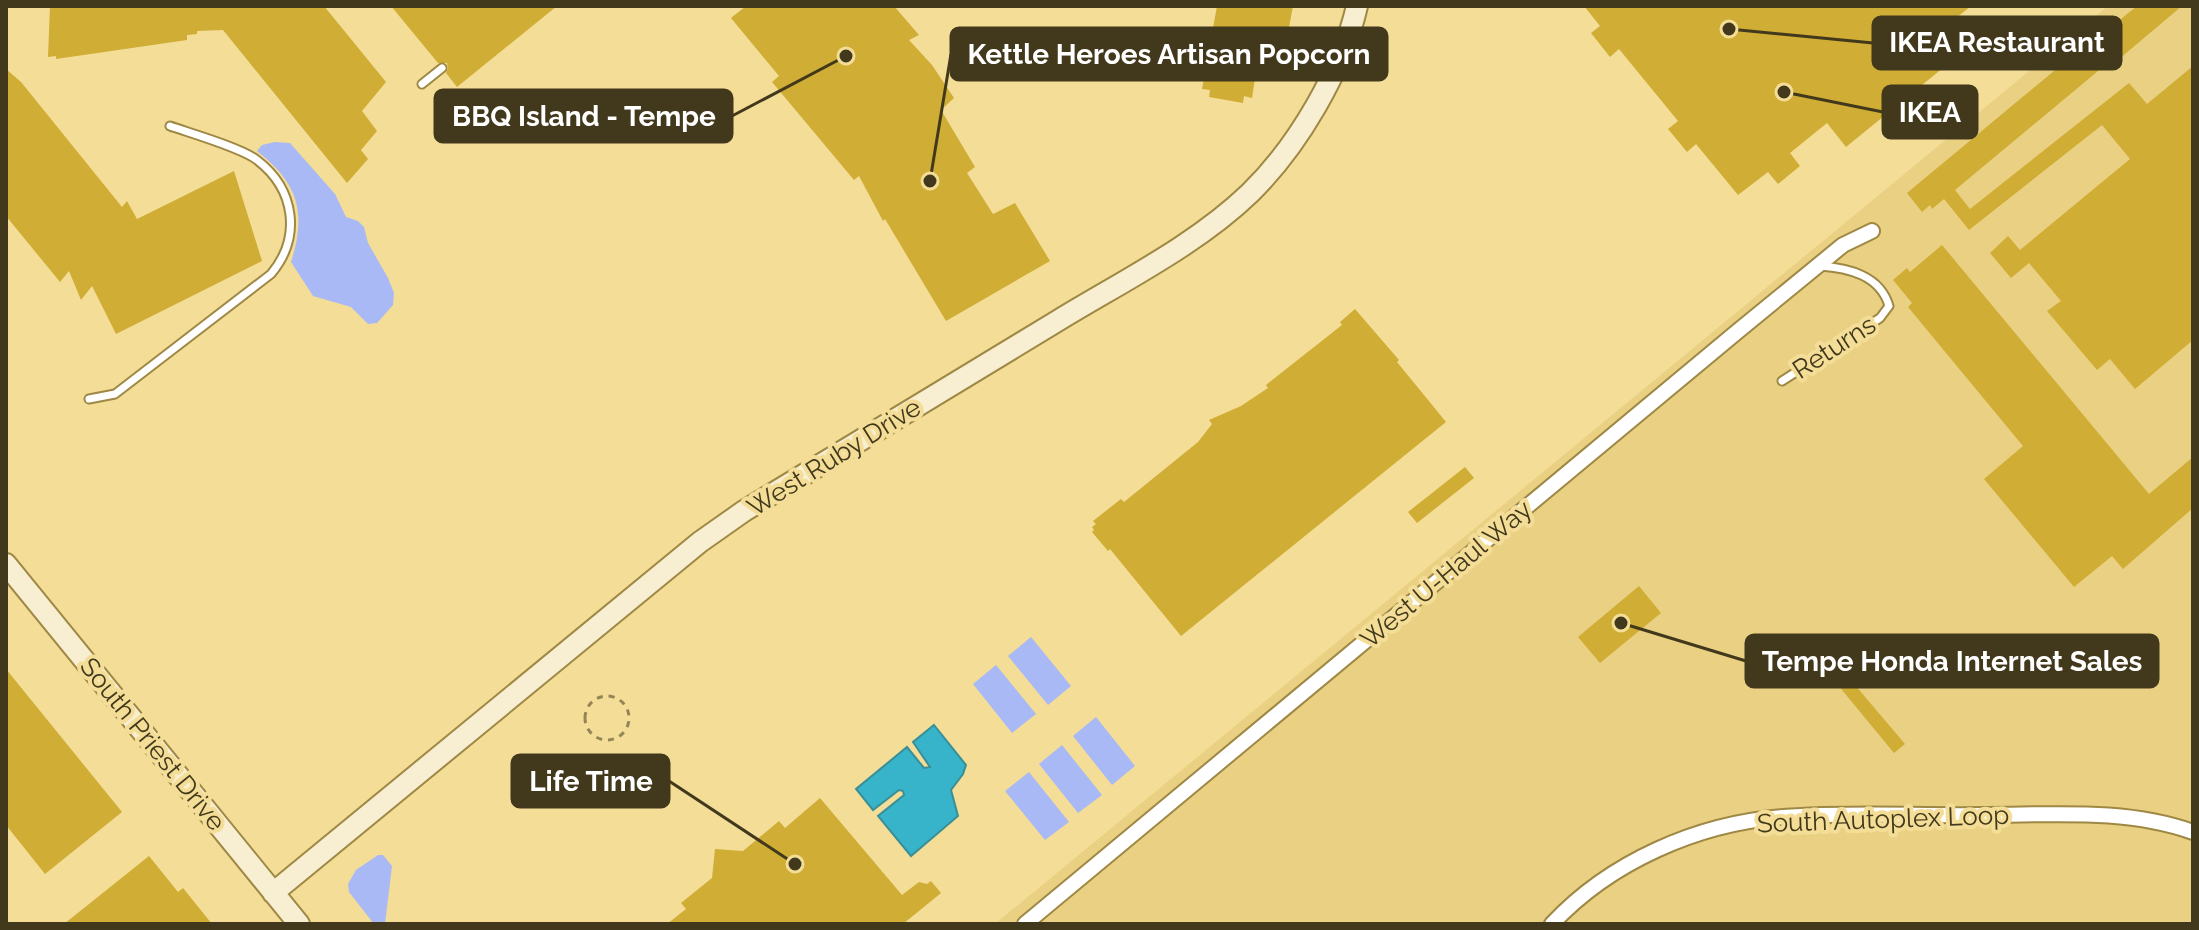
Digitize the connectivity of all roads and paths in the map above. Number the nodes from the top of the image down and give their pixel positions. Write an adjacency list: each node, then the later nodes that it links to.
1 (1357, 6): 12 (street, West Ruby Drive)
2 (442, 68): 3 (lane)
3 (422, 84)
4 (170, 126): 8 (lane)
5 (1872, 231): 6 (street, West U-Haul Way)
6 (1818, 266): 7 (lane, Returns); 14 (street, West U-Haul Way)
7 (1782, 381)
8 (89, 399)
9 (6, 564): 12 (street, South Priest Drive)
10 (618, 737): 10 (path)
11 (2193, 832): 15 (street, South Autoplex Loop)
12 (273, 893): 13 (street, South Priest Drive)
13 (299, 924)
14 (1025, 924)
15 (1552, 924)

